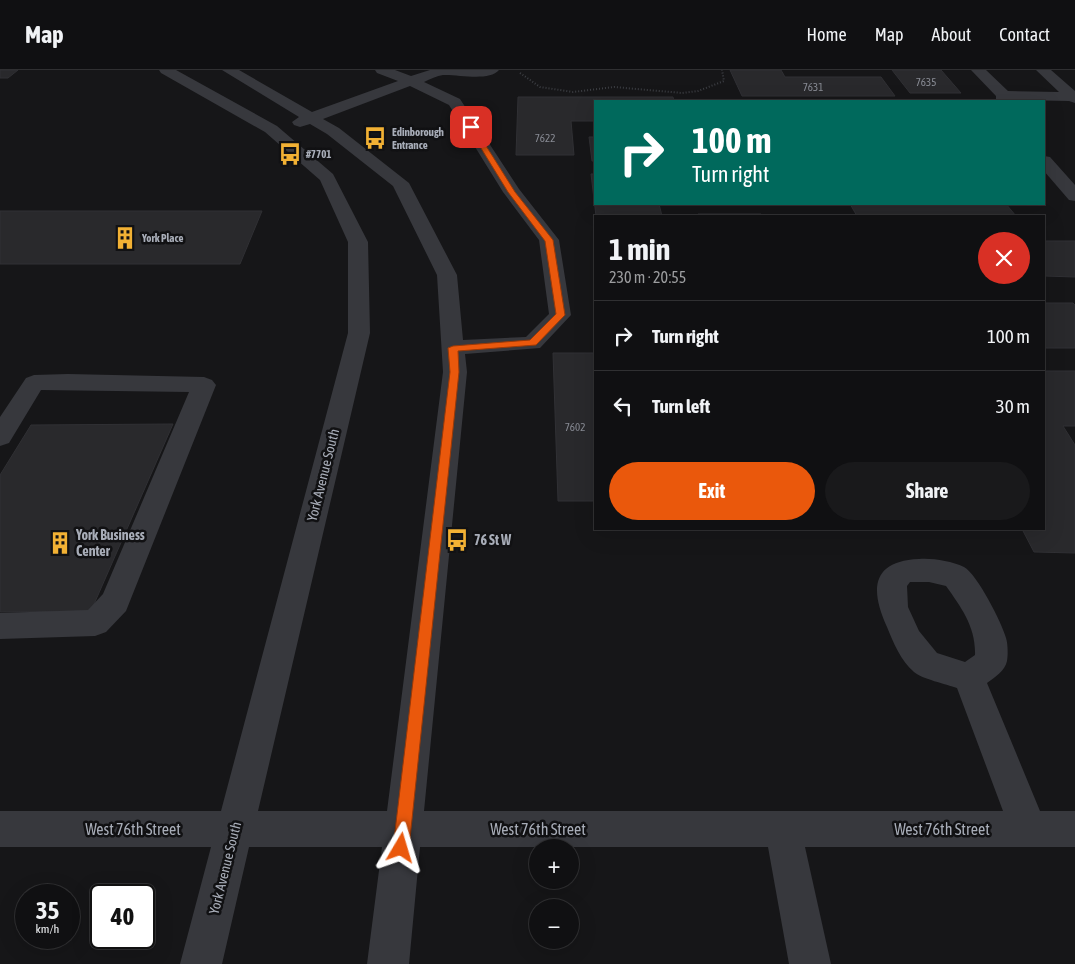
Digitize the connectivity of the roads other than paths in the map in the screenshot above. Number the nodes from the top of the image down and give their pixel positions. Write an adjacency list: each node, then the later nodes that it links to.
1 (166, 70): 12 (street, York Avenue South)
2 (229, 70): 11 (street)
3 (382, 70): 8 (street)
4 (440, 70): 5 (street); 8 (street)
5 (492, 70)
6 (978, 70): 9 (street)
7 (1044, 70): 10 (street)
8 (411, 81): 11 (street); 15 (street)
9 (1003, 98): 10 (street)
10 (1074, 98)
11 (312, 118): 12 (street); 15 (street)
12 (272, 130): 20 (street, York Avenue South)
13 (1045, 162): 14 (street)
14 (1075, 196)
15 (453, 348): 21 (street)
16 (0, 437): 17 (street)
17 (0, 626)
18 (969, 678): 23 (street)
19 (0, 828): 20 (street, West 76th Street)
20 (234, 828): 21 (street, West 76th Street); 25 (street, York Avenue South)
21 (403, 828): 22 (street, West 76th Street); 26 (street)
22 (783, 829): 23 (street, West 76th Street); 27 (street)
23 (1029, 829): 24 (street, West 76th Street)
24 (1075, 829)
25 (201, 964)
26 (388, 964)
27 (810, 964)

